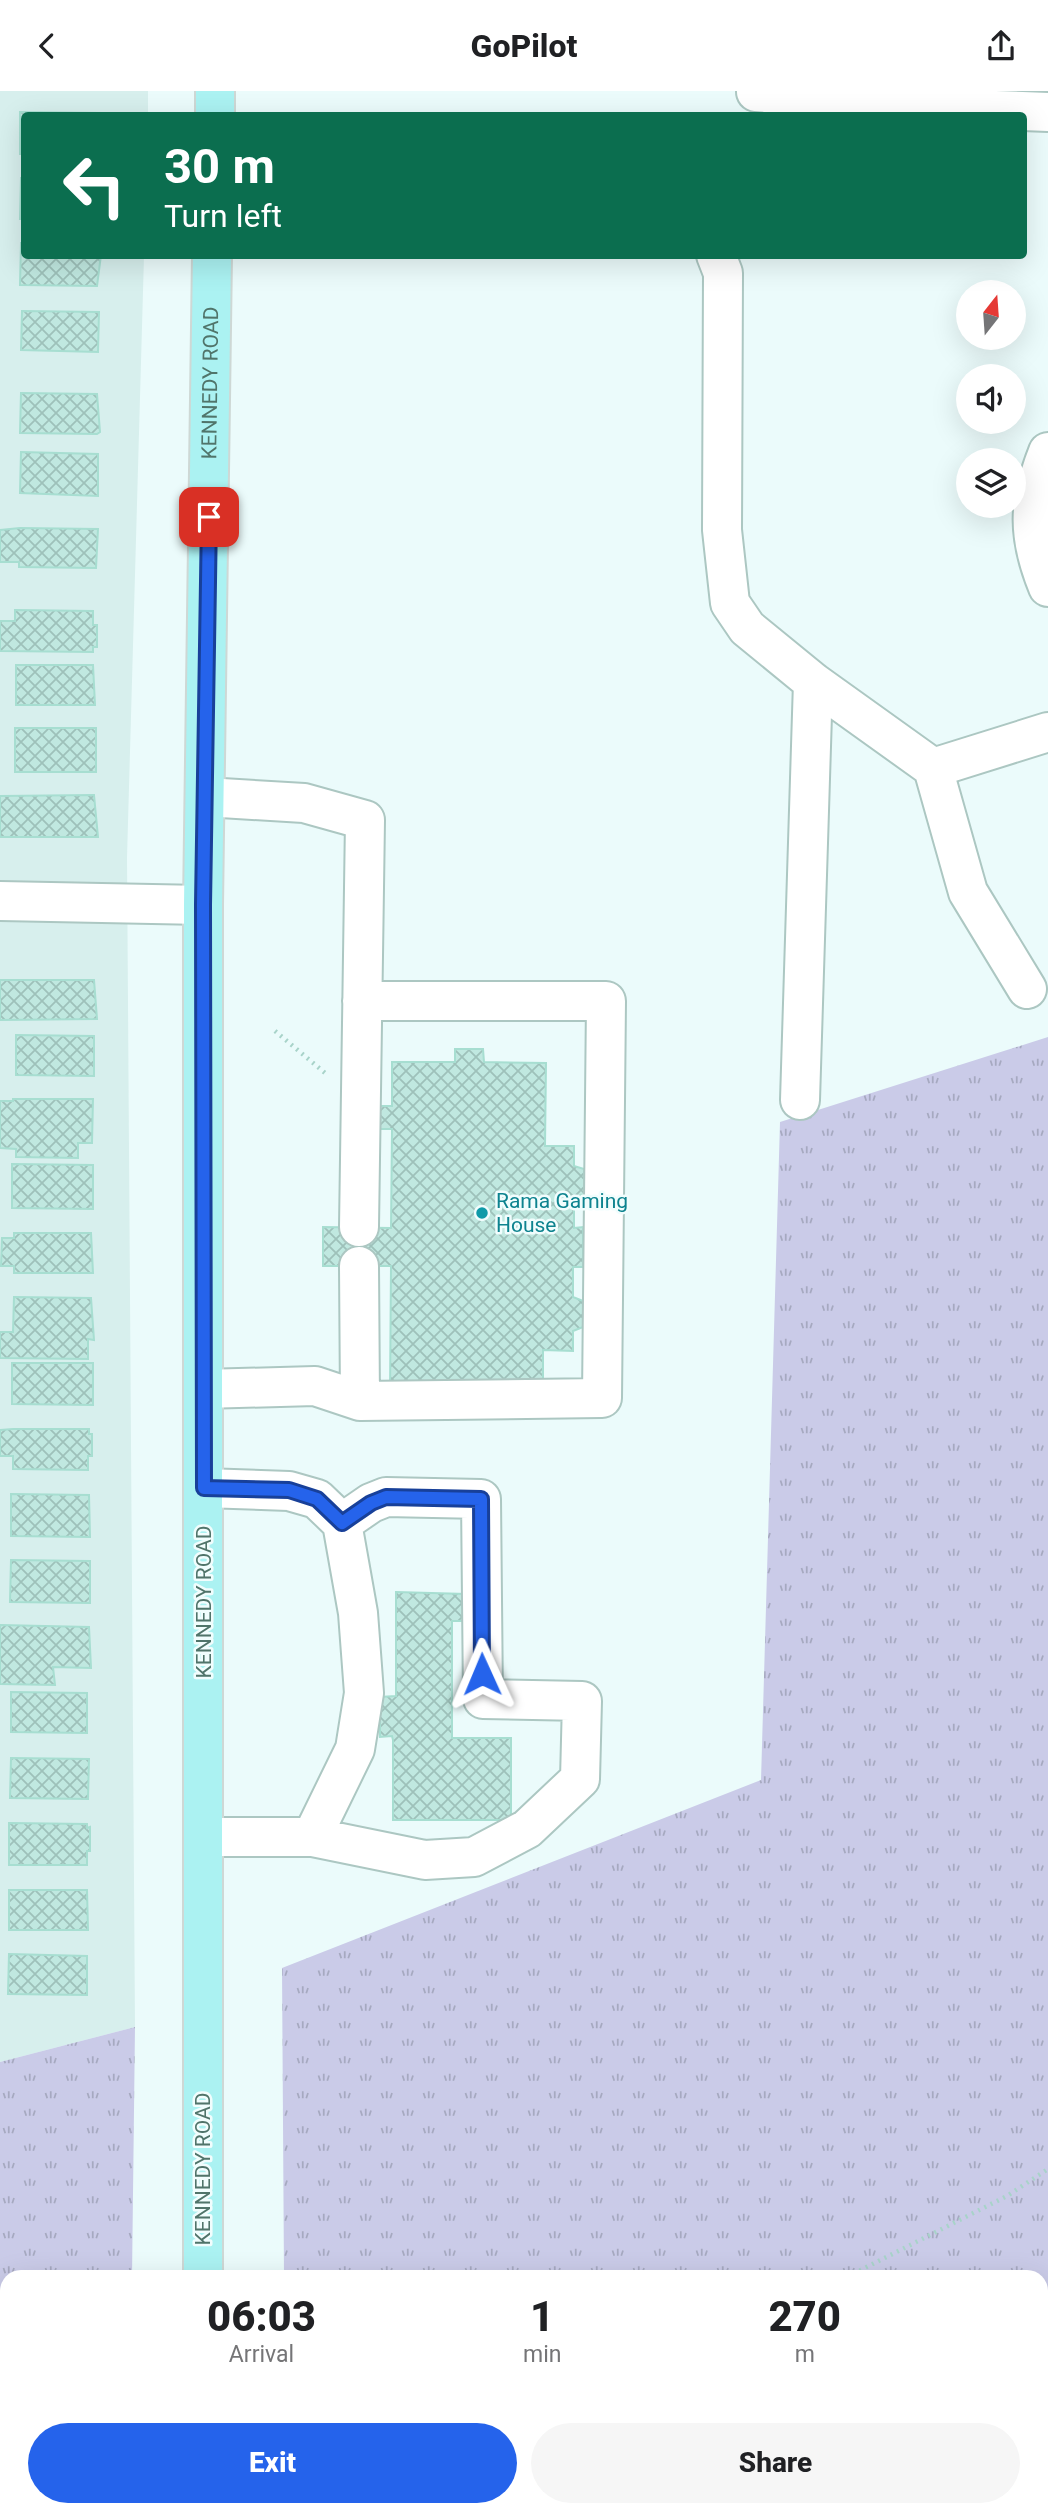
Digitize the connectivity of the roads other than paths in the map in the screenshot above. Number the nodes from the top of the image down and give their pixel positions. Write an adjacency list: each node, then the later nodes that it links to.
1 (215, 91): 4 (main road)
2 (756, 91): 3 (street); 5 (street)
3 (1048, 111)
4 (215, 112)
5 (736, 112)
6 (212, 259): 13 (main road, KENNEDY ROAD)
7 (718, 259): 10 (street)
8 (1048, 451): 9 (street)
9 (1048, 587)
10 (813, 682): 12 (street); 18 (street)
11 (1048, 732): 12 (street)
12 (933, 768): 16 (street)
13 (205, 797): 15 (main road, KENNEDY ROAD); 17 (street)
14 (0, 901): 15 (street)
15 (203, 905): 21 (main road, KENNEDY ROAD)
16 (1027, 989)
17 (362, 1001): 19 (street); 22 (street)
18 (800, 1100)
19 (359, 1227)
20 (359, 1266): 22 (street)
21 (203, 1389): 22 (street); 23 (main road, KENNEDY ROAD)
22 (360, 1401)
23 (204, 1488): 24 (street); 25 (main road, KENNEDY ROAD)
24 (342, 1523): 26 (street); 26 (street)
25 (204, 1837): 26 (street); 27 (main road, KENNEDY ROAD)
26 (312, 1837)
27 (202, 2270)

